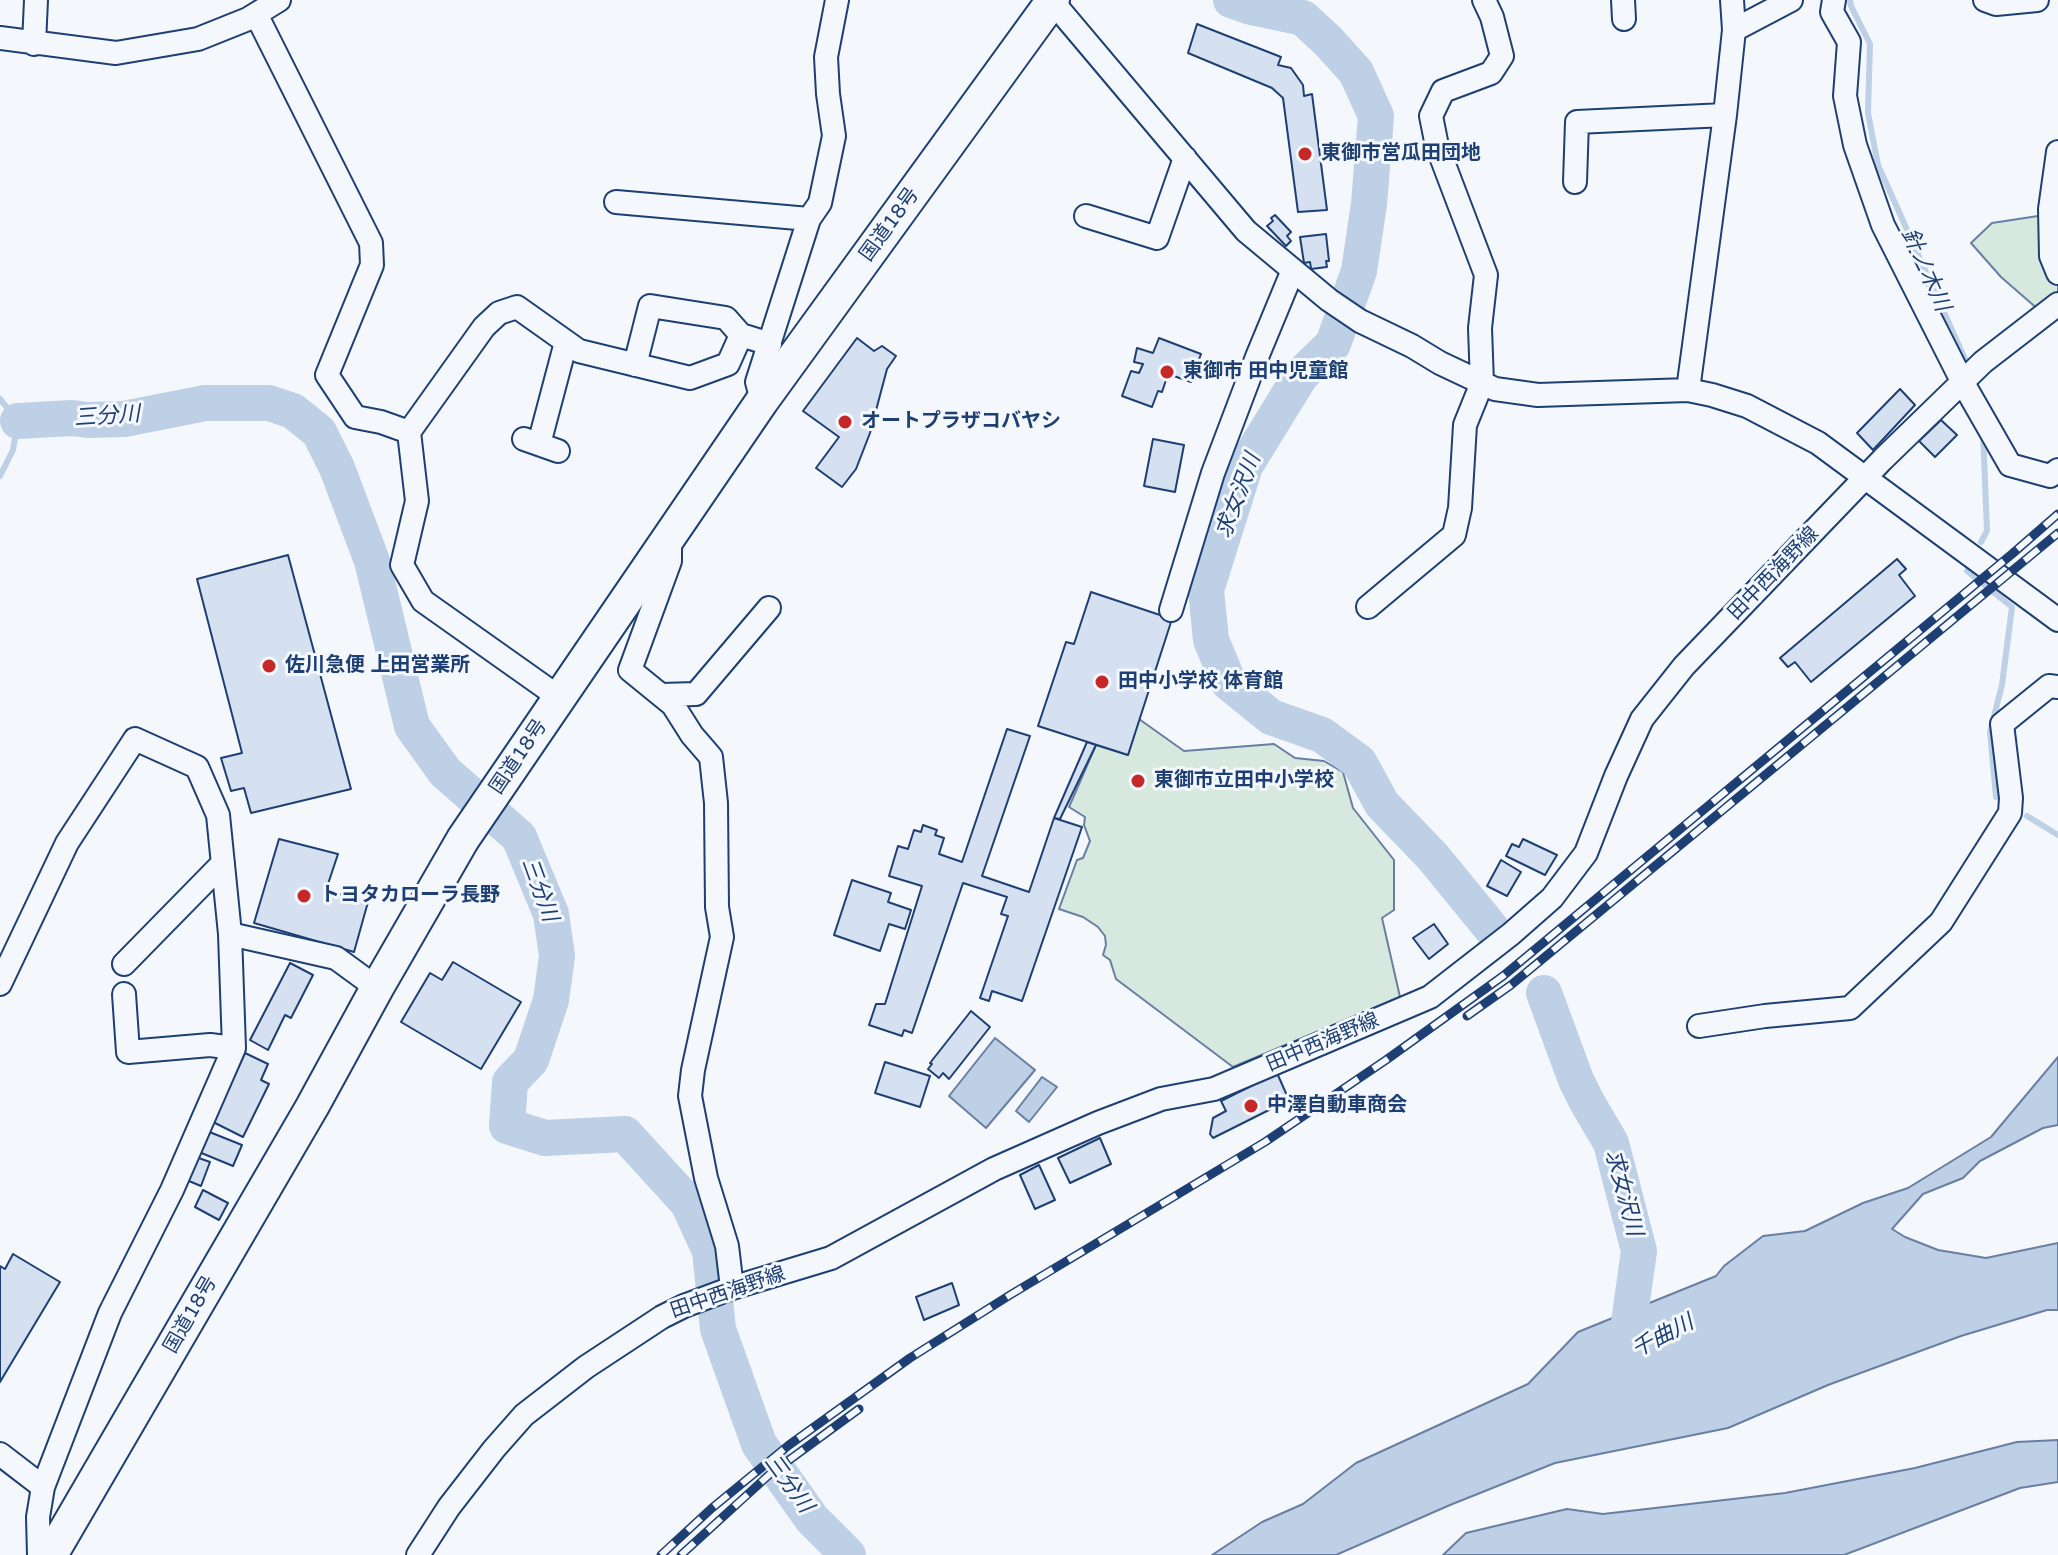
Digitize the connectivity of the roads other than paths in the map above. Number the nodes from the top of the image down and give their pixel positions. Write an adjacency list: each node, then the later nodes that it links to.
1 (36, 0): 15 (street)
2 (279, 0): 12 (street)
3 (837, 0): 22 (street)
4 (1053, 0): 18 (street); 33 (highway, 国道18号)
5 (1484, 0): 30 (street)
6 (1732, 0): 13 (street)
7 (1791, 0): 13 (street)
8 (1834, 0): 31 (street)
9 (1985, 0): 10 (street)
10 (2038, 0): 11 (street)
11 (2058, 3)
12 (256, 14): 15 (street); 34 (street)
13 (1734, 30): 16 (street)
14 (0, 38): 15 (street)
15 (34, 44)
16 (1725, 115): 19 (street); 32 (street)
17 (2058, 152): 24 (street)
18 (1185, 158): 21 (street); 23 (street)
19 (1575, 182)
20 (616, 202): 22 (street)
21 (1086, 216)
22 (809, 219): 28 (street)
23 (1293, 270): 30 (street); 41 (street)
24 (2058, 273)
25 (2058, 304): 31 (street, 田中西海野線)
26 (741, 335): 28 (street); 29 (street); 29 (street)
27 (566, 342): 29 (street); 34 (street); 35 (street)
28 (770, 344): 33 (street)
29 (635, 365)
30 (1482, 383): 32 (street); 39 (street)
31 (1963, 383): 36 (street); 37 (street, 田中西海野線)
32 (1688, 390): 37 (street)
33 (762, 401): 38 (highway, 国道18号)
34 (409, 432): 45 (street)
35 (540, 445)
36 (2058, 470)
37 (1866, 480): 42 (street); 54 (street, 田中西海野線)
38 (670, 535): 44 (street); 45 (highway, 国道18号)
39 (1368, 607)
40 (769, 608): 44 (street)
41 (1171, 610)
42 (2058, 620)
43 (2058, 687): 52 (street)
44 (661, 695): 54 (street)
45 (560, 698): 50 (highway, 国道18号)
46 (223, 863): 47 (street); 48 (street); 49 (street)
47 (230, 934): 50 (street); 53 (street)
48 (124, 964)
49 (0, 984)
50 (377, 988): 58 (highway, 国道18号)
51 (124, 994): 53 (street)
52 (1699, 1026)
53 (234, 1048): 56 (street)
54 (732, 1288): 59 (street, 田中西海野線)
55 (0, 1454): 56 (street)
56 (43, 1487): 57 (street)
57 (39, 1555)
58 (51, 1555)
59 (418, 1555)

